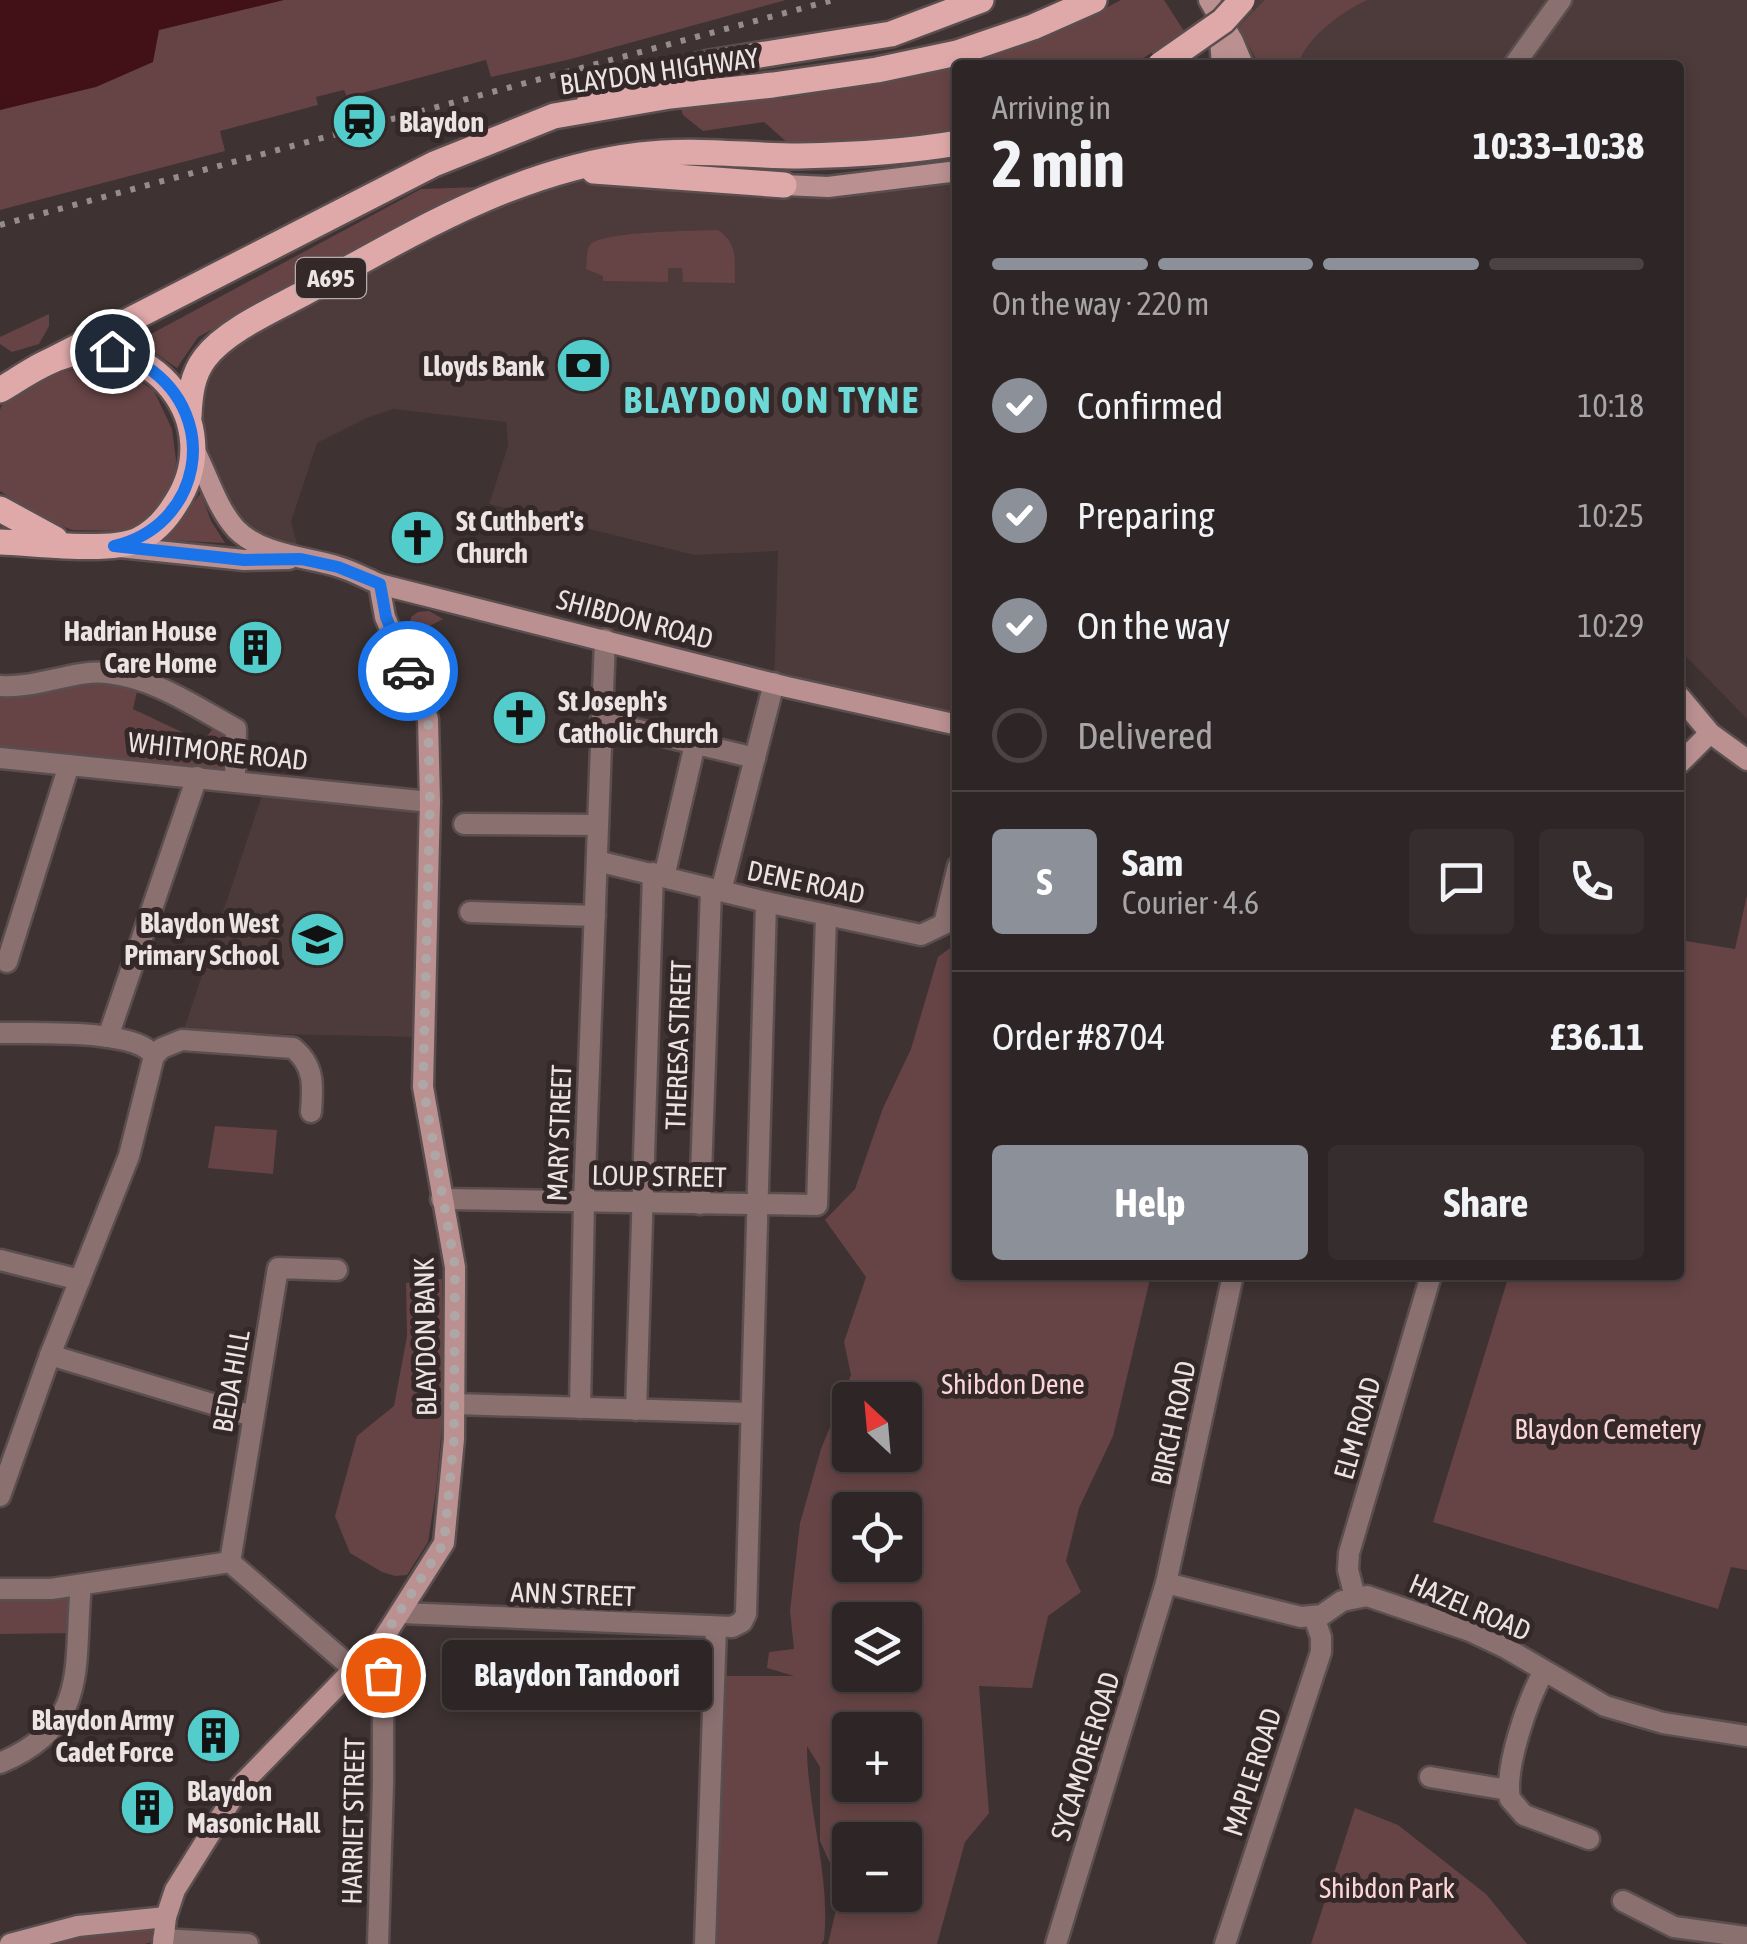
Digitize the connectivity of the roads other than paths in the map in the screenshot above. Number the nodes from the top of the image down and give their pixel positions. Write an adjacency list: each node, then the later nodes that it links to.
1 (980, 0): 10 (main road)
2 (1094, 0): 10 (main road, BLAYDON HIGHWAY / A695)
3 (1242, 0): 6 (main road, bridge)
4 (1561, 0): 9 (street)
5 (1212, 5): 7 (street); 8 (street)
6 (1167, 60)
7 (1222, 60)
8 (1241, 60)
9 (1518, 60)
10 (554, 116): 15 (main road, BLAYDON HIGHWAY / A695)
11 (952, 144): 12 (main road, A695)
12 (569, 166): 14 (main road); 17 (main road, A695)
13 (952, 171): 14 (street)
14 (784, 186)
15 (38, 367): 16 (main road); 17 (main road)
16 (0, 390)
17 (189, 416): 18 (main road)
18 (193, 446): 22 (main road); 23 (street)
19 (0, 509): 21 (main road)
20 (0, 542): 21 (main road)
21 (69, 545): 22 (main road)
22 (114, 546): 23 (street)
23 (301, 559): 24 (street, SHIBDON ROAD)
24 (380, 584): 25 (street, SHIBDON ROAD); 40 (street, BLAYDON BANK)
25 (605, 638): 26 (street, SHIBDON ROAD); 29 (street, MARY STREET)
26 (774, 684): 30 (street, SHIBDON ROAD); 34 (street, THERESA STREET)
27 (0, 686): 39 (street)
28 (1684, 703): 31 (street)
29 (601, 721): 32 (street); 42 (street, MARY STREET)
30 (952, 724)
31 (1710, 733): 35 (street); 36 (street)
32 (695, 744): 34 (street); 44 (street)
33 (0, 758): 37 (street, WHITMORE ROAD)
34 (755, 758): 45 (street, THERESA STREET)
35 (1684, 759)
36 (1747, 760)
37 (70, 765): 38 (street, WHITMORE ROAD); 51 (street)
38 (197, 777): 39 (street, WHITMORE ROAD); 53 (street)
39 (235, 780): 40 (street, WHITMORE ROAD)
40 (430, 802): 56 (street, BLAYDON BANK)
41 (464, 824): 42 (street)
42 (598, 825): 43 (street, MARY STREET)
43 (597, 861): 44 (street, DENE ROAD); 50 (street, MARY STREET)
44 (659, 875): 45 (street, DENE ROAD); 58 (street)
45 (716, 890): 47 (street, DENE ROAD); 59 (street, THERESA STREET)
46 (952, 891): 49 (street, DENE ROAD)
47 (766, 902): 49 (street, DENE ROAD); 60 (street)
48 (470, 912): 50 (street)
49 (826, 915): 60 (street, LOUP STREET)
50 (595, 916): 57 (street, MARY STREET)
51 (7, 962)
52 (0, 1033): 53 (street)
53 (108, 1037): 54 (street)
54 (154, 1056): 55 (street); 63 (street)
55 (311, 1112)
56 (441, 1199): 57 (street, LOUP STREET); 67 (street, BLAYDON BANK)
57 (584, 1202): 58 (street, LOUP STREET); 68 (street, MARY STREET)
58 (643, 1203): 59 (street, LOUP STREET); 69 (street)
59 (700, 1204): 60 (street, LOUP STREET)
60 (759, 1204): 70 (street)
61 (0, 1260): 63 (street)
62 (337, 1270): 71 (street, BEDA HILL)
63 (80, 1280): 66 (street)
64 (1232, 1280): 74 (street, BIRCH ROAD)
65 (1430, 1280): 77 (street, ELM ROAD)
66 (50, 1355): 71 (street); 72 (street)
67 (455, 1404): 68 (street); 78 (street, BLAYDON BANK)
68 (580, 1408): 69 (street)
69 (636, 1410): 70 (street)
70 (751, 1413): 80 (street, ANN STREET)
71 (252, 1416): 73 (street, BEDA HILL)
72 (0, 1496)
73 (230, 1562): 75 (street); 82 (street)
74 (1166, 1584): 79 (street); 97 (street, SYCAMORE ROAD)
75 (80, 1586): 76 (street); 85 (street)
76 (0, 1589)
77 (1354, 1597): 79 (street); 83 (street, HAZEL ROAD)
78 (401, 1613): 80 (street, ANN STREET); 81 (street, BLAYDON BANK)
79 (1314, 1617): 98 (street, MAPLE ROAD)
80 (716, 1626): 96 (street)
81 (382, 1639): 82 (street, BLAYDON BANK); 95 (street, HARRIET STREET)
82 (352, 1668): 90 (street, BLAYDON BANK)
83 (1544, 1671): 84 (street, HAZEL ROAD); 87 (street)
84 (1747, 1736)
85 (0, 1763)
86 (1430, 1777): 87 (street)
87 (1508, 1790): 88 (street)
88 (1589, 1839)
89 (1624, 1900): 91 (street)
90 (166, 1917): 92 (street, BLAYDON BANK); 93 (street)
91 (1747, 1938)
92 (163, 1942): 94 (street)
93 (10, 1944)
94 (248, 1944)
95 (378, 1944)
96 (704, 1944)
97 (1056, 1944)
98 (1226, 1944)

